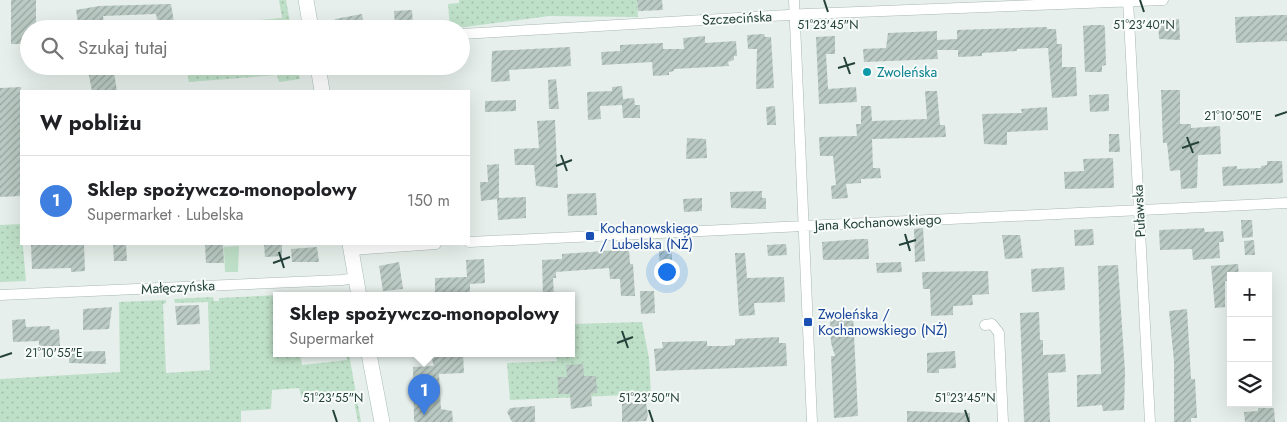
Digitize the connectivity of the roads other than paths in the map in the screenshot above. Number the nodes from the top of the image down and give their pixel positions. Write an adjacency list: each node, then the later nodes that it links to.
1 (306, 0): 7 (main road)
2 (794, 0): 6 (street)
3 (1163, 0): 4 (street, Szczecińska)
4 (1128, 1): 5 (street, Szczecińska); 12 (street, Puławska)
5 (928, 4): 6 (street, Szczecińska)
6 (794, 14): 8 (street, Szczecińska); 13 (street)
7 (309, 20)
8 (470, 33)
9 (319, 75): 10 (main road)
10 (322, 90)
11 (1287, 203): 12 (street, Jana Kochanowskiego)
12 (1139, 210): 13 (street, Jana Kochanowskiego); 25 (street, Puławska)
13 (805, 226): 14 (street, Jana Kochanowskiego); 23 (street)
14 (470, 242)
15 (407, 245): 16 (street)
16 (350, 247): 17 (main road)
17 (356, 278): 18 (main road); 19 (street, Małęczyńska)
18 (358, 292)
19 (0, 295)
20 (985, 325): 24 (street)
21 (371, 357): 22 (main road)
22 (382, 422)
23 (812, 422)
24 (1003, 422)
25 (1150, 422)

